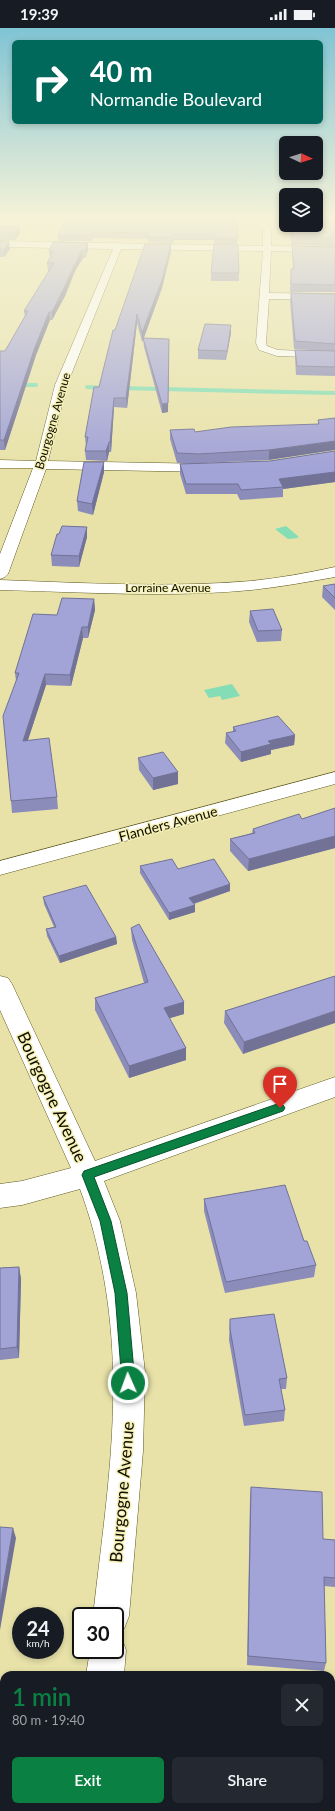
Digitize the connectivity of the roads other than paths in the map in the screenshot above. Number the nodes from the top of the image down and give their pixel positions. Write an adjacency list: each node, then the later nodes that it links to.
1 (95, 302): 5 (street, Bourgogne Avenue)
2 (264, 302): 3 (street)
3 (335, 354)
4 (0, 464): 5 (street)
5 (41, 465): 6 (street); 8 (street, Bourgogne Avenue)
6 (227, 468)
7 (335, 572): 9 (street, Lorraine Avenue)
8 (0, 574)
9 (0, 585)
10 (335, 778): 11 (street, Flanders Avenue)
11 (0, 868)
12 (0, 984): 14 (street, Bourgogne Avenue)
13 (335, 1087): 14 (street)
14 (88, 1175): 15 (street); 16 (street, Bourgogne Avenue)
15 (0, 1196)
16 (112, 1607)
17 (107, 1659): 18 (street)
18 (105, 1671)

